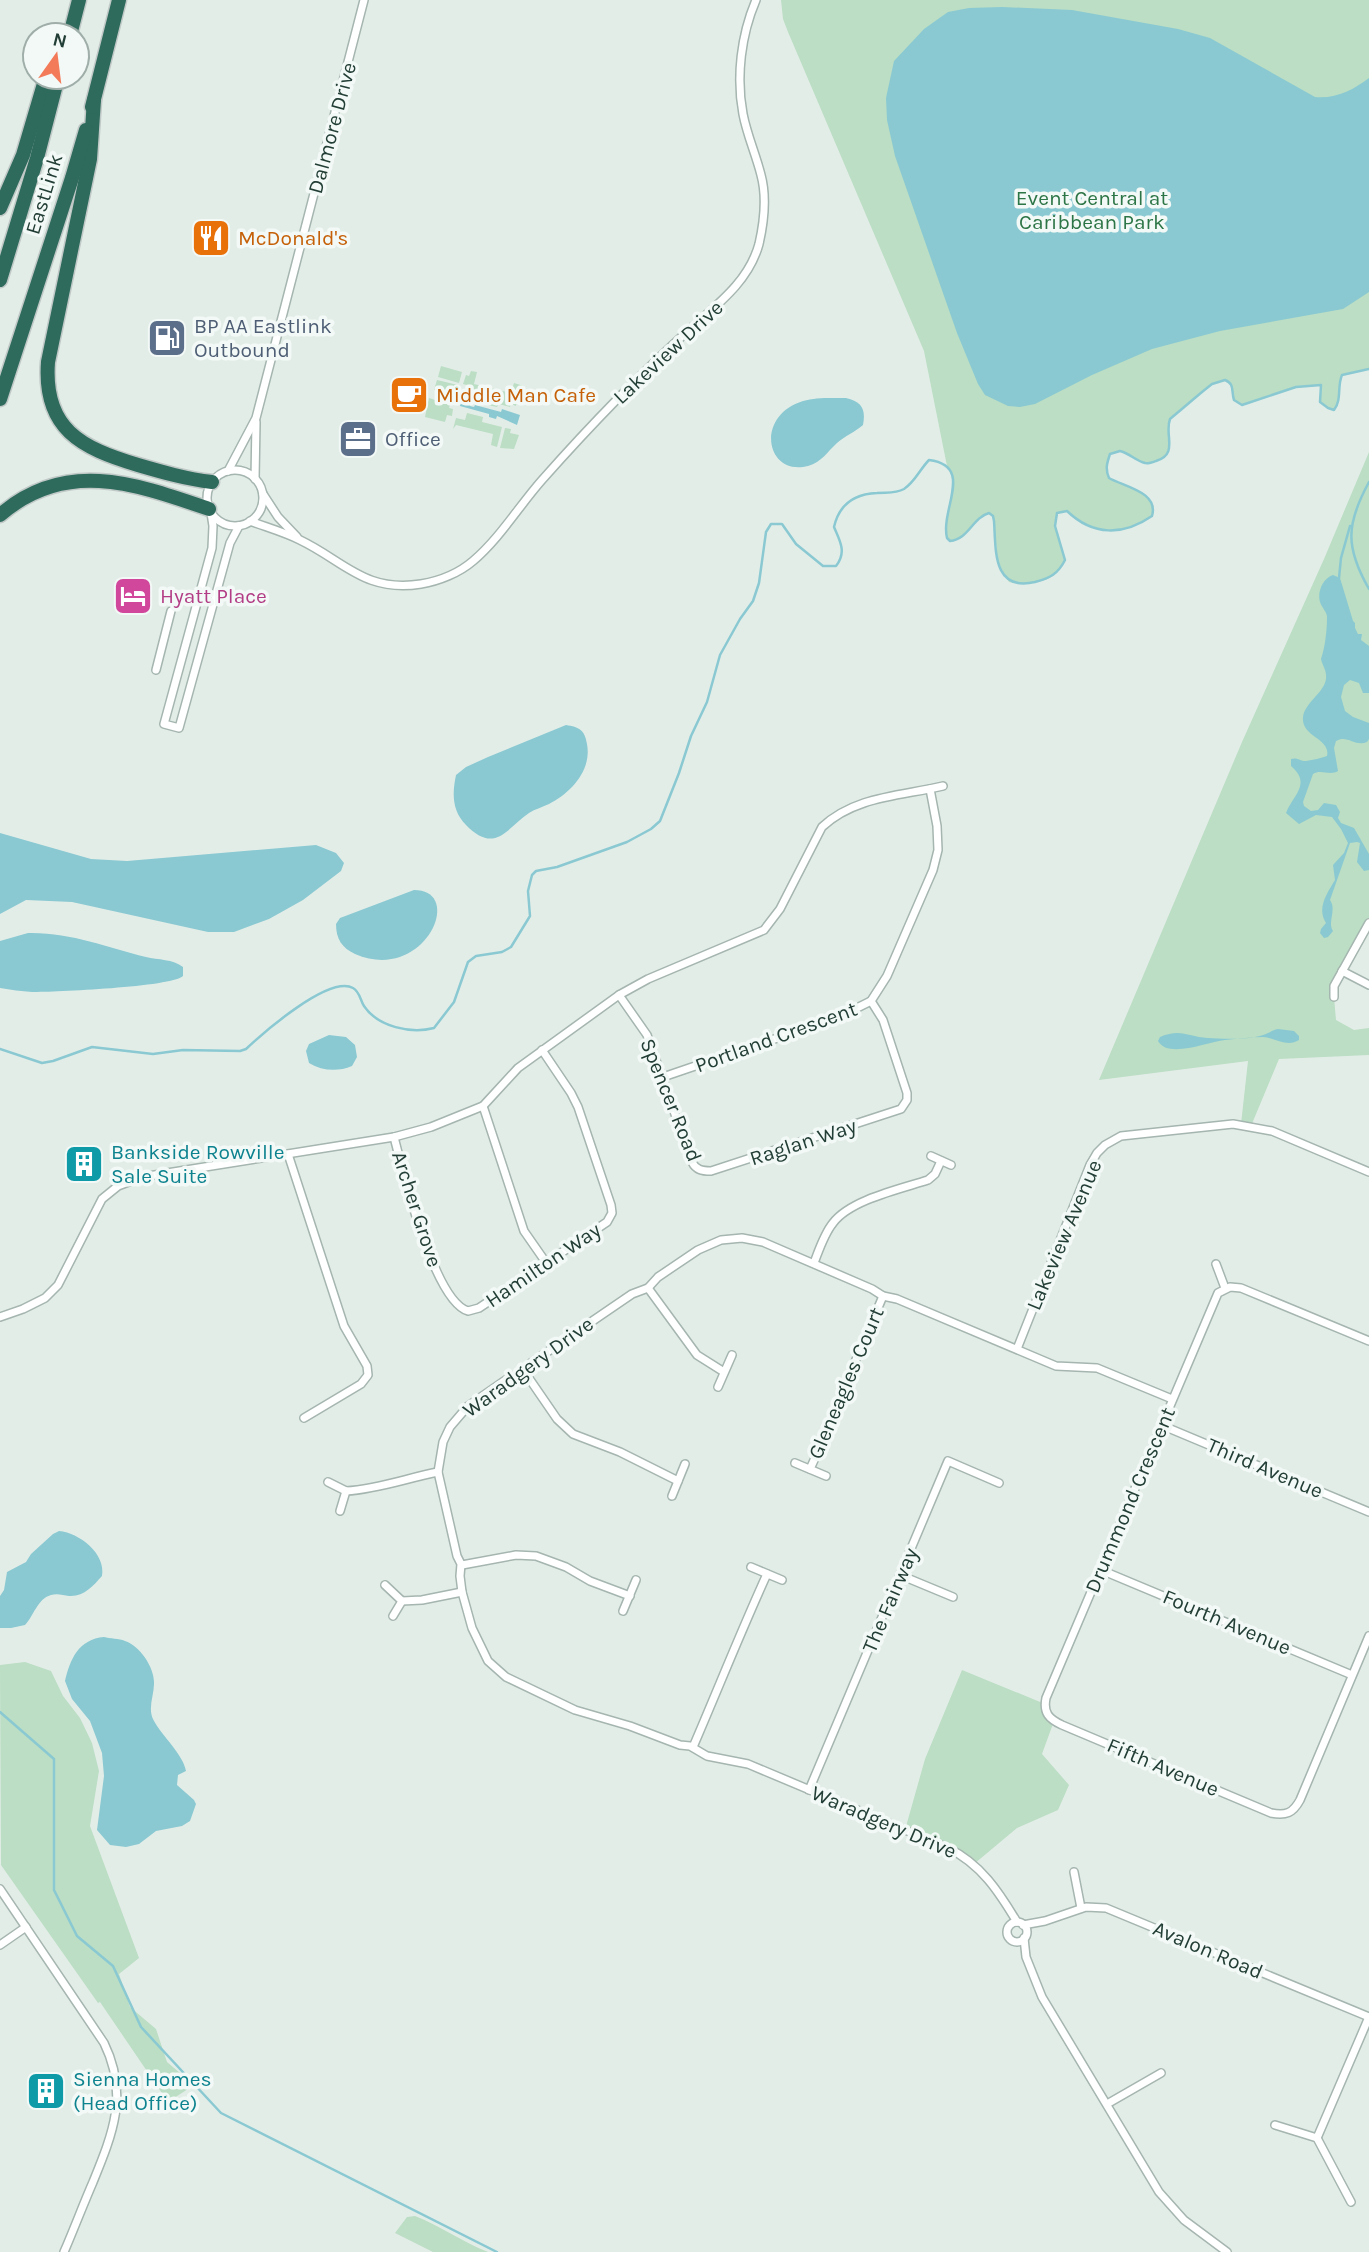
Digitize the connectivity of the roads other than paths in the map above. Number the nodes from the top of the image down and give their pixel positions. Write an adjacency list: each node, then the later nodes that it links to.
1 (79, 0): 5 (highway)
2 (119, 0): 8 (highway, EastLink)
3 (365, 0): 12 (street, Dalmore Drive)
4 (755, 0): 21 (street, Lakeview Drive)
5 (74, 21)
6 (43, 91): 9 (highway)
7 (54, 91): 10 (highway, EastLink)
8 (94, 100): 11 (highway, EastLink); 15 (highway)
9 (0, 208)
10 (0, 280)
11 (0, 399)
12 (256, 418): 13 (street, Dalmore Drive); 14 (street, Dalmore Drive)
13 (228, 471): 14 (street); 15 (street)
14 (255, 480): 16 (street)
15 (212, 482): 17 (street)
16 (261, 489): 19 (street); 21 (street, Lakeview Drive)
17 (210, 511): 18 (highway); 20 (street); 23 (street)
18 (0, 515)
19 (250, 521): 20 (street); 21 (street, Lakeview Drive)
20 (239, 526): 24 (street)
21 (300, 540)
22 (171, 611): 25 (street)
23 (183, 653): 24 (street); 24 (street)
24 (198, 657)
25 (156, 670)
26 (943, 786): 27 (street)
27 (930, 789): 31 (street); 33 (street, Portland Crescent)
28 (1369, 923): 29 (street)
29 (1342, 971): 30 (street); 32 (street)
30 (1369, 985)
31 (619, 995): 34 (street); 35 (street, Spencer Road)
32 (1334, 997)
33 (871, 1001): 35 (street, Portland Crescent); 42 (street, Raglan Way)
34 (542, 1051): 36 (street); 45 (street, Hamilton Way)
35 (663, 1077): 42 (street, Spencer Road)
36 (483, 1106): 37 (street); 45 (street)
37 (394, 1138): 38 (street); 50 (street, Archer Grove)
38 (288, 1154): 51 (street); 59 (street)
39 (931, 1156): 40 (street)
40 (941, 1161): 41 (street); 44 (street)
41 (951, 1165)
42 (699, 1170)
43 (1369, 1172): 53 (street, Lakeview Avenue)
44 (814, 1263): 47 (street, Waradgery Drive); 49 (street, Waradgery Drive)
45 (547, 1264): 50 (street, Hamilton Way)
46 (1216, 1264): 48 (street)
47 (649, 1288): 55 (street, Waradgery Drive); 56 (street)
48 (1225, 1288): 52 (street); 58 (street, Drummond Crescent)
49 (883, 1296): 53 (street, Waradgery Drive); 63 (street, Gleneagles Court)
50 (468, 1311)
51 (0, 1317)
52 (1369, 1342)
53 (1017, 1349): 58 (street, Waradgery Drive)
54 (732, 1355): 56 (street)
55 (524, 1371): 64 (street, Waradgery Drive); 66 (street)
56 (724, 1373): 57 (street)
57 (718, 1387)
58 (1172, 1399): 60 (street, Drummond Crescent)
59 (304, 1418)
60 (1161, 1425): 72 (street, Third Avenue); 75 (street, Drummond Crescent)
61 (795, 1463): 63 (street, Gleneagles Court)
62 (685, 1464): 66 (street)
63 (810, 1469): 65 (street, Gleneagles Court)
64 (438, 1472): 69 (street); 73 (street, Waradgery Drive)
65 (826, 1476)
66 (678, 1481): 70 (street)
67 (328, 1482): 69 (street)
68 (999, 1483): 77 (street, The Fairway)
69 (346, 1491): 71 (street)
70 (672, 1496)
71 (340, 1511)
72 (1369, 1512)
73 (462, 1566): 81 (street, Waradgery Drive); 82 (street)
74 (751, 1567): 76 (street)
75 (1101, 1570): 88 (street, Fourth Avenue); 89 (street, Drummond Crescent)
76 (767, 1574): 79 (street); 90 (street)
77 (900, 1575): 83 (street); 91 (street, The Fairway)
78 (636, 1580): 82 (street)
79 (782, 1580)
80 (384, 1585): 84 (street)
81 (462, 1592): 84 (street); 90 (street, Waradgery Drive)
82 (630, 1596): 85 (street)
83 (953, 1597)
84 (402, 1601): 86 (street)
85 (623, 1611)
86 (393, 1616)
87 (1369, 1636): 88 (street)
88 (1352, 1675): 89 (street, Fifth Avenue)
89 (1048, 1717)
90 (693, 1747): 91 (street, Waradgery Drive)
91 (809, 1790): 94 (street, Waradgery Drive)
92 (1074, 1872): 95 (street)
93 (0, 1889): 99 (street)
94 (1005, 1904): 97 (street, Waradgery Drive); 98 (street, Waradgery Drive)
95 (1081, 1908): 96 (street, Avalon Road); 104 (street, Avalon Road)
96 (1045, 1922): 97 (street, Avalon Road); 100 (street, Avalon Road)
97 (1020, 1924): 98 (street, Avalon Road); 100 (street, Waradgery Drive)
98 (1009, 1926): 101 (street, Waradgery Drive)
99 (26, 1927): 102 (street); 110 (street)
100 (1025, 1936): 101 (street, Avalon Road); 103 (street)
101 (1014, 1941): 103 (street)
102 (0, 1945)
103 (1026, 1957): 106 (street)
104 (1369, 2017): 108 (street)
105 (1161, 2073): 106 (street)
106 (1107, 2104): 111 (street)
107 (1275, 2125): 108 (street)
108 (1317, 2138): 109 (street)
109 (1351, 2202)
110 (64, 2252)
111 (1227, 2252)

